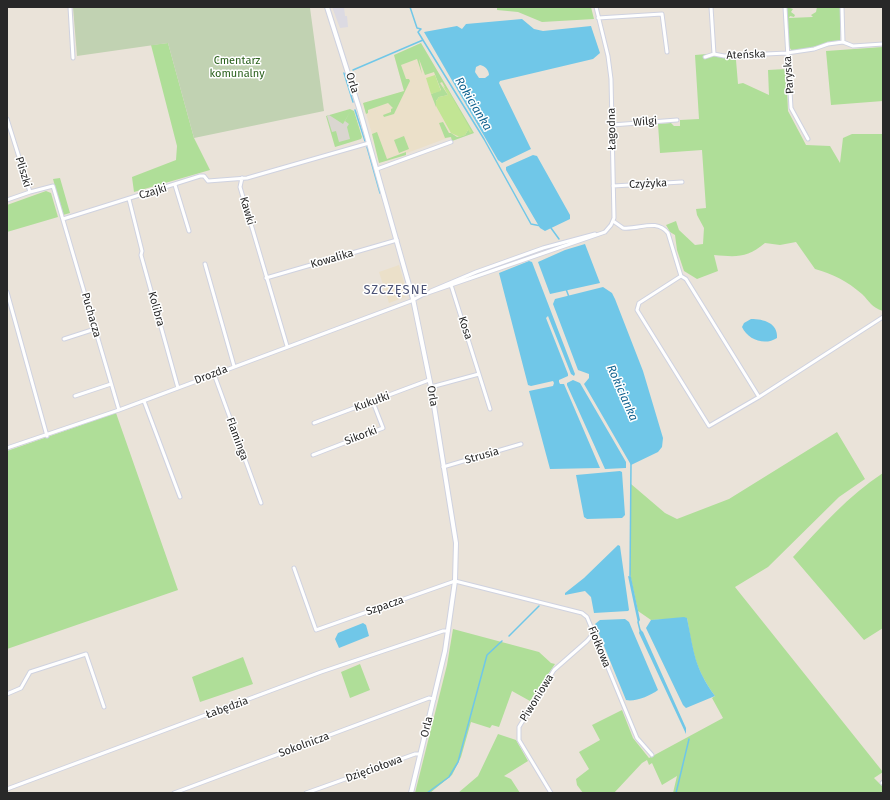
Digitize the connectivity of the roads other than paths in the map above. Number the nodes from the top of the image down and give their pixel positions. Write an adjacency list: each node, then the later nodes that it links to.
1 (70, 7): 13 (street)
2 (327, 7): 20 (street, Orla)
3 (596, 7): 7 (street, Łagodna)
4 (711, 7): 12 (street)
5 (785, 7): 11 (street, Paryska)
6 (842, 7): 8 (street)
7 (598, 18): 10 (street); 17 (street, Łagodna)
8 (842, 42): 9 (street); 11 (street, Ateńska)
9 (883, 44)
10 (667, 52)
11 (787, 53): 12 (street, Ateńska); 18 (street, Paryska)
12 (714, 54): 14 (street, Ateńska)
13 (73, 58)
14 (705, 58)
15 (7, 119): 26 (street, Pliszki)
16 (677, 120): 17 (street, Wilgi)
17 (612, 125): 25 (street, Łagodna)
18 (808, 139)
19 (451, 142): 21 (street)
20 (369, 143): 21 (street, Orla); 22 (street)
21 (377, 169): 32 (street, Orla)
22 (242, 178): 24 (street, Czajki); 35 (street, Kawki)
23 (682, 182): 25 (street, Czyżyka)
24 (175, 185): 27 (street, Czajki); 31 (street)
25 (613, 186): 30 (street, Łagodna)
26 (30, 192): 28 (street); 29 (street, Pliszki)
27 (129, 199): 29 (street, Czajki); 49 (street, Kolibra)
28 (7, 200)
29 (63, 219): 40 (street, Puchacza)
30 (613, 221): 34 (street); 36 (street)
31 (189, 231)
32 (397, 240): 35 (street, Kowalika); 38 (street, Orla)
33 (205, 264): 43 (street)
34 (681, 276): 51 (street); 51 (street)
35 (266, 278): 42 (street, Kawki)
36 (450, 284): 38 (street); 45 (street, Kosa)
37 (7, 292): 57 (street)
38 (413, 299): 42 (street, Drozda); 46 (street, Orla)
39 (883, 317): 51 (street)
40 (95, 329): 41 (street); 47 (street, Puchacza)
41 (64, 339)
42 (287, 346): 43 (street, Drozda)
43 (234, 366): 44 (street, Drozda)
44 (214, 374): 49 (street, Drozda); 63 (street, Flaminga)
45 (479, 374): 48 (street); 54 (street, Kosa)
46 (429, 380): 48 (street, Orla); 53 (street, Kukułki)
47 (111, 384): 50 (street); 55 (street, Puchacza)
48 (431, 387): 61 (street, Orla)
49 (178, 388): 52 (street, Drozda)
50 (75, 396)
51 (759, 397)
52 (144, 401): 55 (street, Drozda); 62 (street)
53 (373, 402): 56 (street, Kukułki); 60 (street, Sikorki)
54 (490, 409)
55 (119, 410): 57 (street, Drozda)
56 (314, 423)
57 (47, 436): 59 (street, Drozda)
58 (521, 444): 61 (street, Strusia)
59 (7, 448)
60 (313, 455)
61 (444, 467): 65 (street, Orla)
62 (180, 497)
63 (261, 503)
64 (294, 568): 65 (street, Szpacza)
65 (455, 581): 66 (street, Orla); 67 (street, Fiołkowa)
66 (448, 631): 69 (street, Orla); 73 (street, Łabędzia)
67 (593, 634): 72 (street, Fiołkowa); 77 (street, Piwoniowa)
68 (7, 694): 70 (street)
69 (434, 699): 71 (street, Orla); 74 (street, Sokolnicza)
70 (104, 707)
71 (420, 754): 75 (street, Dzięciołowa); 76 (street, Orla)
72 (652, 755)
73 (7, 789)
74 (174, 793)
75 (306, 793)
76 (411, 793)
77 (552, 793)

